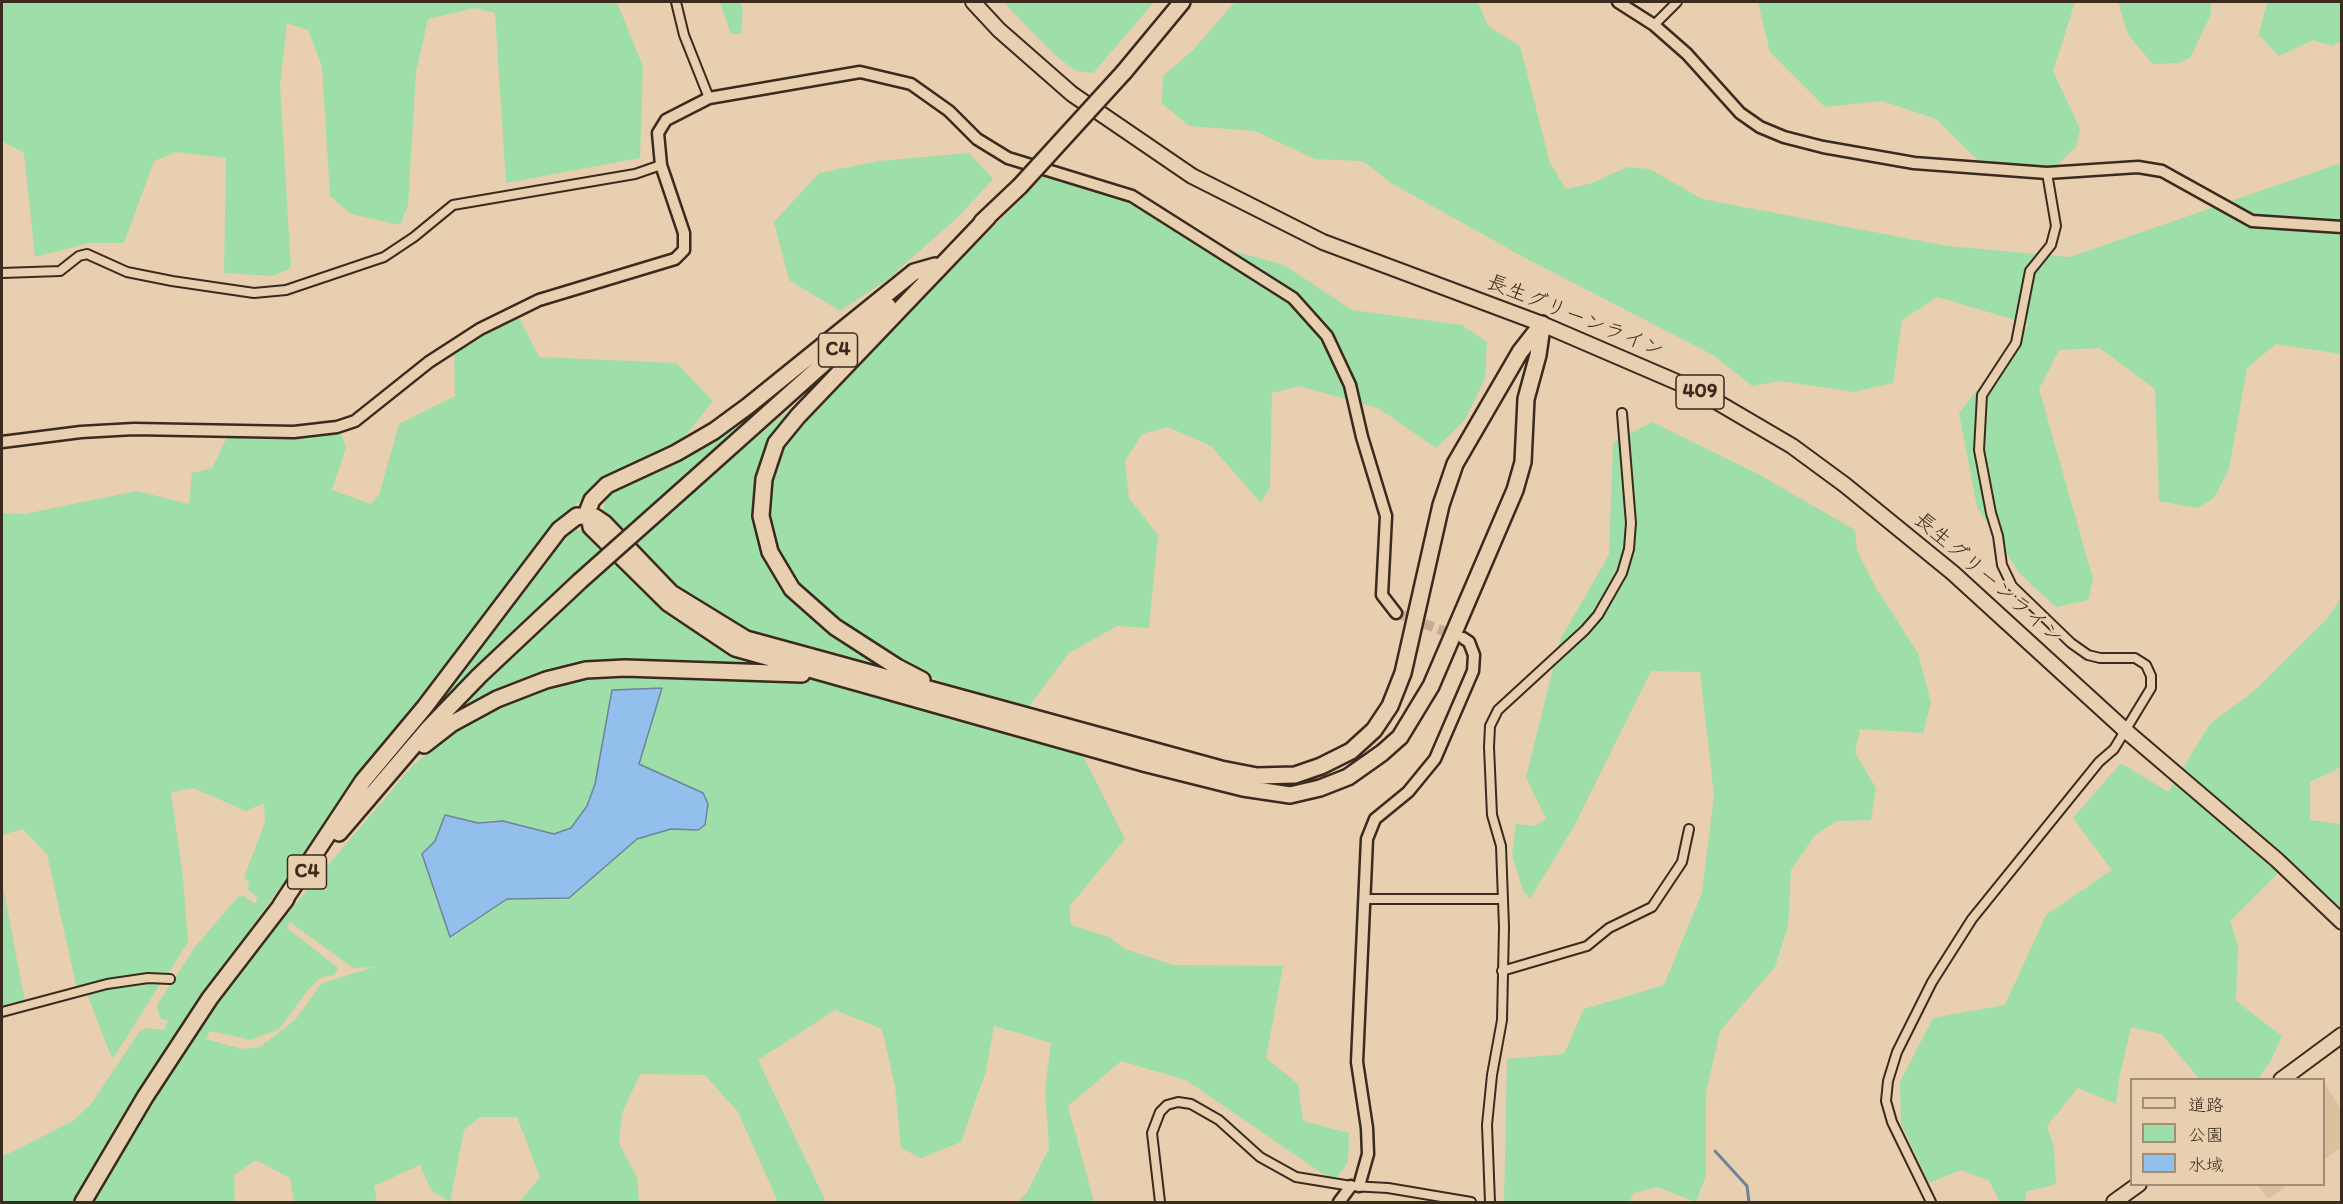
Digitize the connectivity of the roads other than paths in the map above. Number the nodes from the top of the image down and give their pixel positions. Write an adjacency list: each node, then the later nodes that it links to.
1 (676, 2): 7 (street)
2 (973, 2): 14 (highway, 長生グリーンライン / 409)
3 (1182, 2): 10 (highway, C4, bridge)
4 (1618, 2): 6 (street)
5 (1677, 2): 6 (street)
6 (1654, 25): 9 (street)
7 (709, 98): 8 (street); 18 (street)
8 (661, 165): 13 (street); 16 (street)
9 (2047, 173): 11 (street); 22 (street)
10 (988, 217): 12 (highway, C4); 21 (highway)
11 (2342, 227)
12 (935, 266): 17 (highway); 23 (highway, C4, bridge)
13 (2, 273)
14 (1542, 324): 20 (highway); 21 (highway); 22 (highway, 長生グリーンライン / 409)
15 (1622, 413): 26 (street)
16 (2, 442)
17 (590, 517): 20 (highway); 21 (highway); 27 (highway)
18 (1395, 613)
19 (1463, 638): 25 (street)
20 (828, 675): 23 (highway)
21 (956, 696)
22 (2126, 730): 28 (highway, 長生グリーンライン / 409); 41 (street)
23 (369, 796): 27 (highway, C4)
24 (1689, 829): 29 (street)
25 (1365, 899): 26 (street); 34 (street)
26 (1503, 899): 29 (street)
27 (281, 905): 36 (highway, C4)
28 (2342, 922)
29 (1502, 970): 40 (street)
30 (170, 979): 31 (street)
31 (2, 1012)
32 (2342, 1035): 33 (highway)
33 (2285, 1078)
34 (1355, 1186): 37 (street); 38 (street); 39 (street)
35 (2138, 1186): 42 (highway)
36 (83, 1203)
37 (1160, 1203)
38 (1339, 1203)
39 (1471, 1203)
40 (1490, 1203)
41 (1931, 1203)
42 (2115, 1203)

